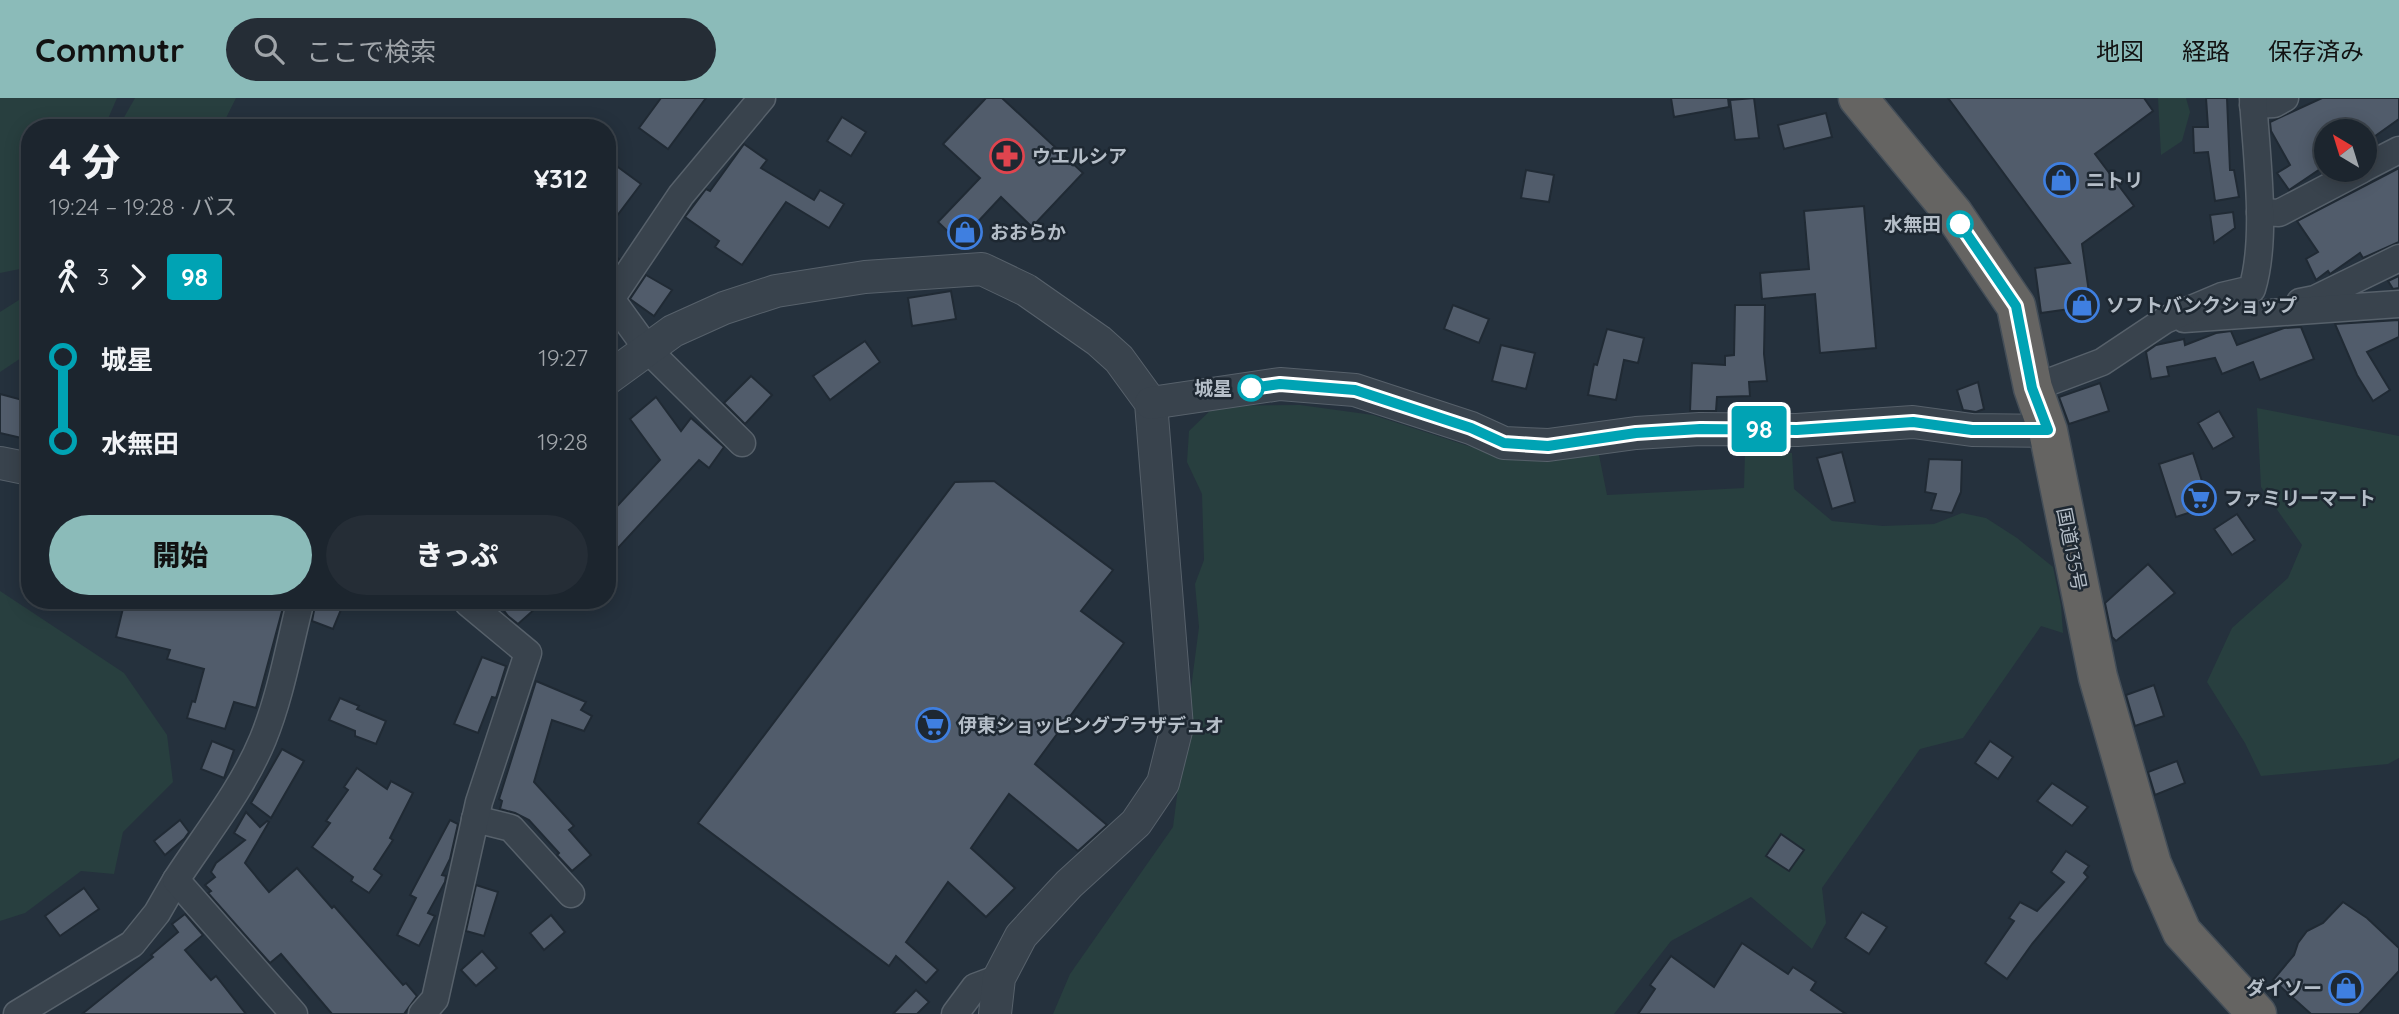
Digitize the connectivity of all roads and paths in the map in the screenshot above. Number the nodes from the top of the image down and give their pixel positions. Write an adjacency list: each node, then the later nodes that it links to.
1 (762, 98): 11 (street)
2 (1858, 98): 17 (highway, 国道135号)
3 (2286, 98): 4 (street)
4 (2253, 102): 8 (street)
5 (2399, 150): 6 (street)
6 (2377, 162)
7 (2338, 182): 8 (street)
8 (2260, 212): 10 (street)
9 (2399, 258): 10 (street)
10 (2252, 289): 14 (street)
11 (616, 292)
12 (2399, 304): 14 (street)
13 (616, 306): 15 (street)
14 (2165, 320): 17 (street)
15 (648, 349): 16 (street); 18 (street); 20 (street)
16 (616, 372)
17 (2032, 388): 19 (highway, 国道135号)
18 (1151, 403): 19 (street); 28 (street)
19 (2048, 430): 34 (highway, 国道135号)
20 (742, 443)
21 (0, 463): 22 (street)
22 (21, 467)
23 (299, 609): 26 (street)
24 (475, 609): 25 (street)
25 (475, 819): 27 (street); 31 (street)
26 (176, 880): 29 (street); 30 (street)
27 (571, 894)
28 (999, 978): 32 (street); 33 (street)
29 (17, 1014)
30 (294, 1014)
31 (422, 1014)
32 (955, 1014)
33 (996, 1014)
34 (2257, 1014)

